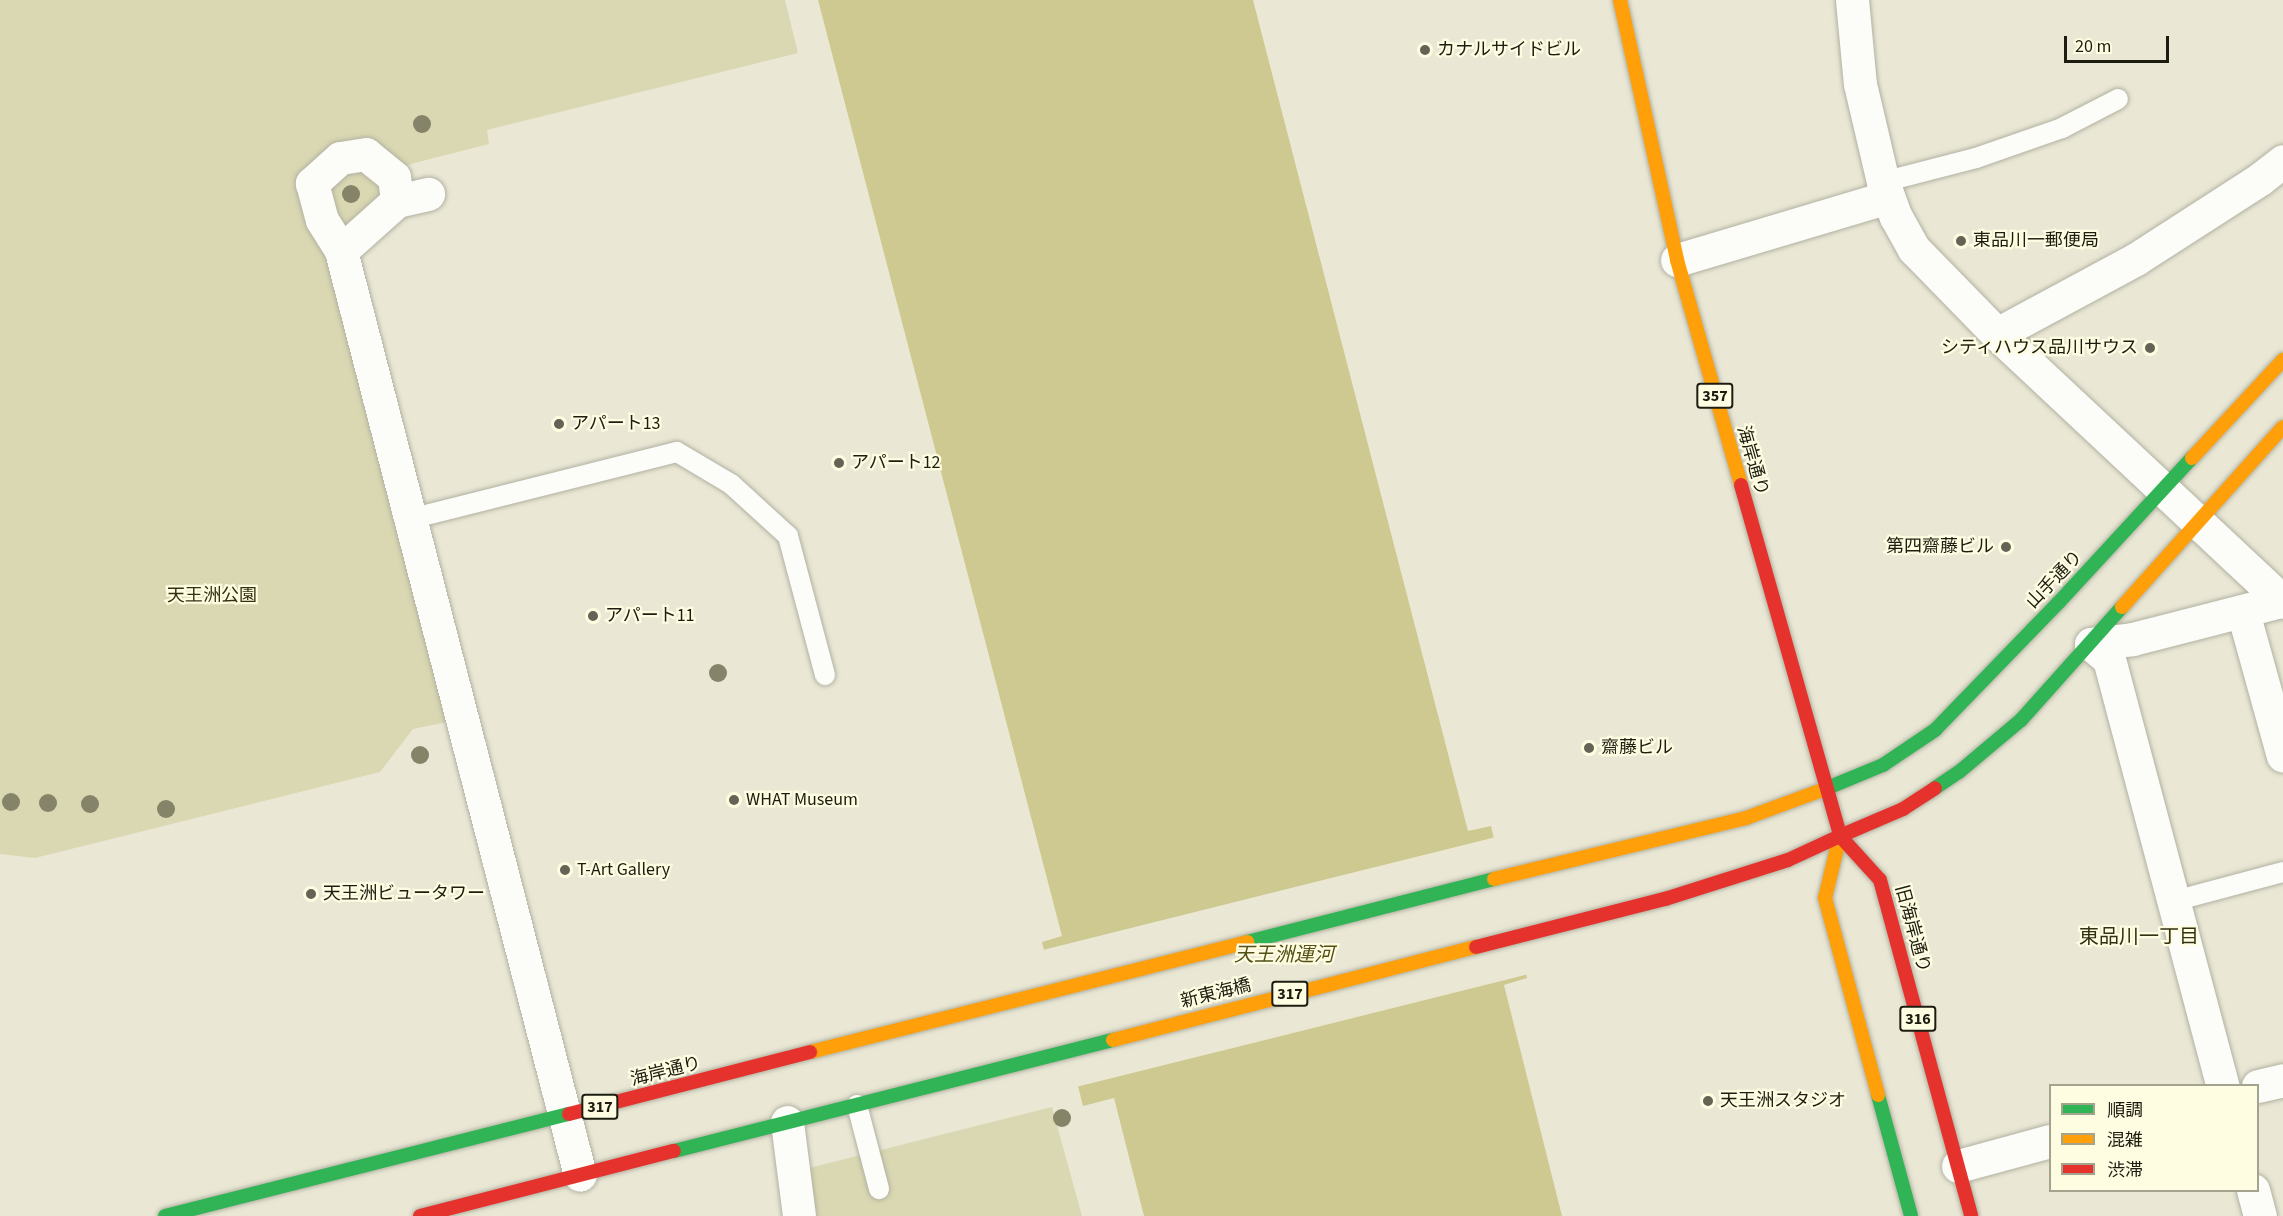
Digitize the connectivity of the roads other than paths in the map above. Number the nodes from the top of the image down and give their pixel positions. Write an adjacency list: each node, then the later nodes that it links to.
1 (1620, 0): 7 (main road, 海岸通り / 357)
2 (1852, 0): 5 (street)
3 (2118, 99): 5 (lane)
4 (2283, 161): 8 (street)
5 (1886, 189): 7 (street); 8 (street)
6 (341, 251): 6 (street); 12 (street)
7 (1677, 260): 19 (main road, 海岸通り / 357)
8 (1997, 334): 11 (street)
9 (2283, 360): 11 (main road, 山手通り)
10 (2283, 427): 13 (main road)
11 (2163, 492): 13 (street); 19 (main road, 山手通り)
12 (410, 519): 17 (lane); 27 (street)
13 (2197, 522): 14 (street); 16 (main road)
14 (2282, 602): 15 (street)
15 (2243, 612): 16 (street); 18 (street)
16 (2091, 644): 20 (main road); 22 (street)
17 (825, 675)
18 (2283, 756)
19 (1825, 789): 20 (main road, 海岸通り / 357); 27 (main road, 海岸通り / 317)
20 (1840, 836): 26 (main road, 新東海橋 / 317); 30 (main road, 旧海岸通り / 316); 37 (main road)
21 (2283, 872): 22 (lane)
22 (2174, 901): 24 (street)
23 (2283, 1080): 25 (street)
24 (2222, 1084)
25 (2259, 1086)
26 (857, 1105): 28 (main road, 317); 32 (lane)
27 (566, 1116): 31 (street); 34 (main road, 海岸通り / 317)
28 (787, 1122): 31 (main road, 317); 36 (street)
29 (2049, 1141): 30 (street)
30 (1958, 1166): 38 (main road, 旧海岸通り / 316)
31 (580, 1175): 35 (main road, 317)
32 (879, 1189)
33 (2253, 1192): 39 (street)
34 (165, 1216)
35 (420, 1216)
36 (799, 1216)
37 (1911, 1216)
38 (1971, 1216)
39 (2260, 1216)

